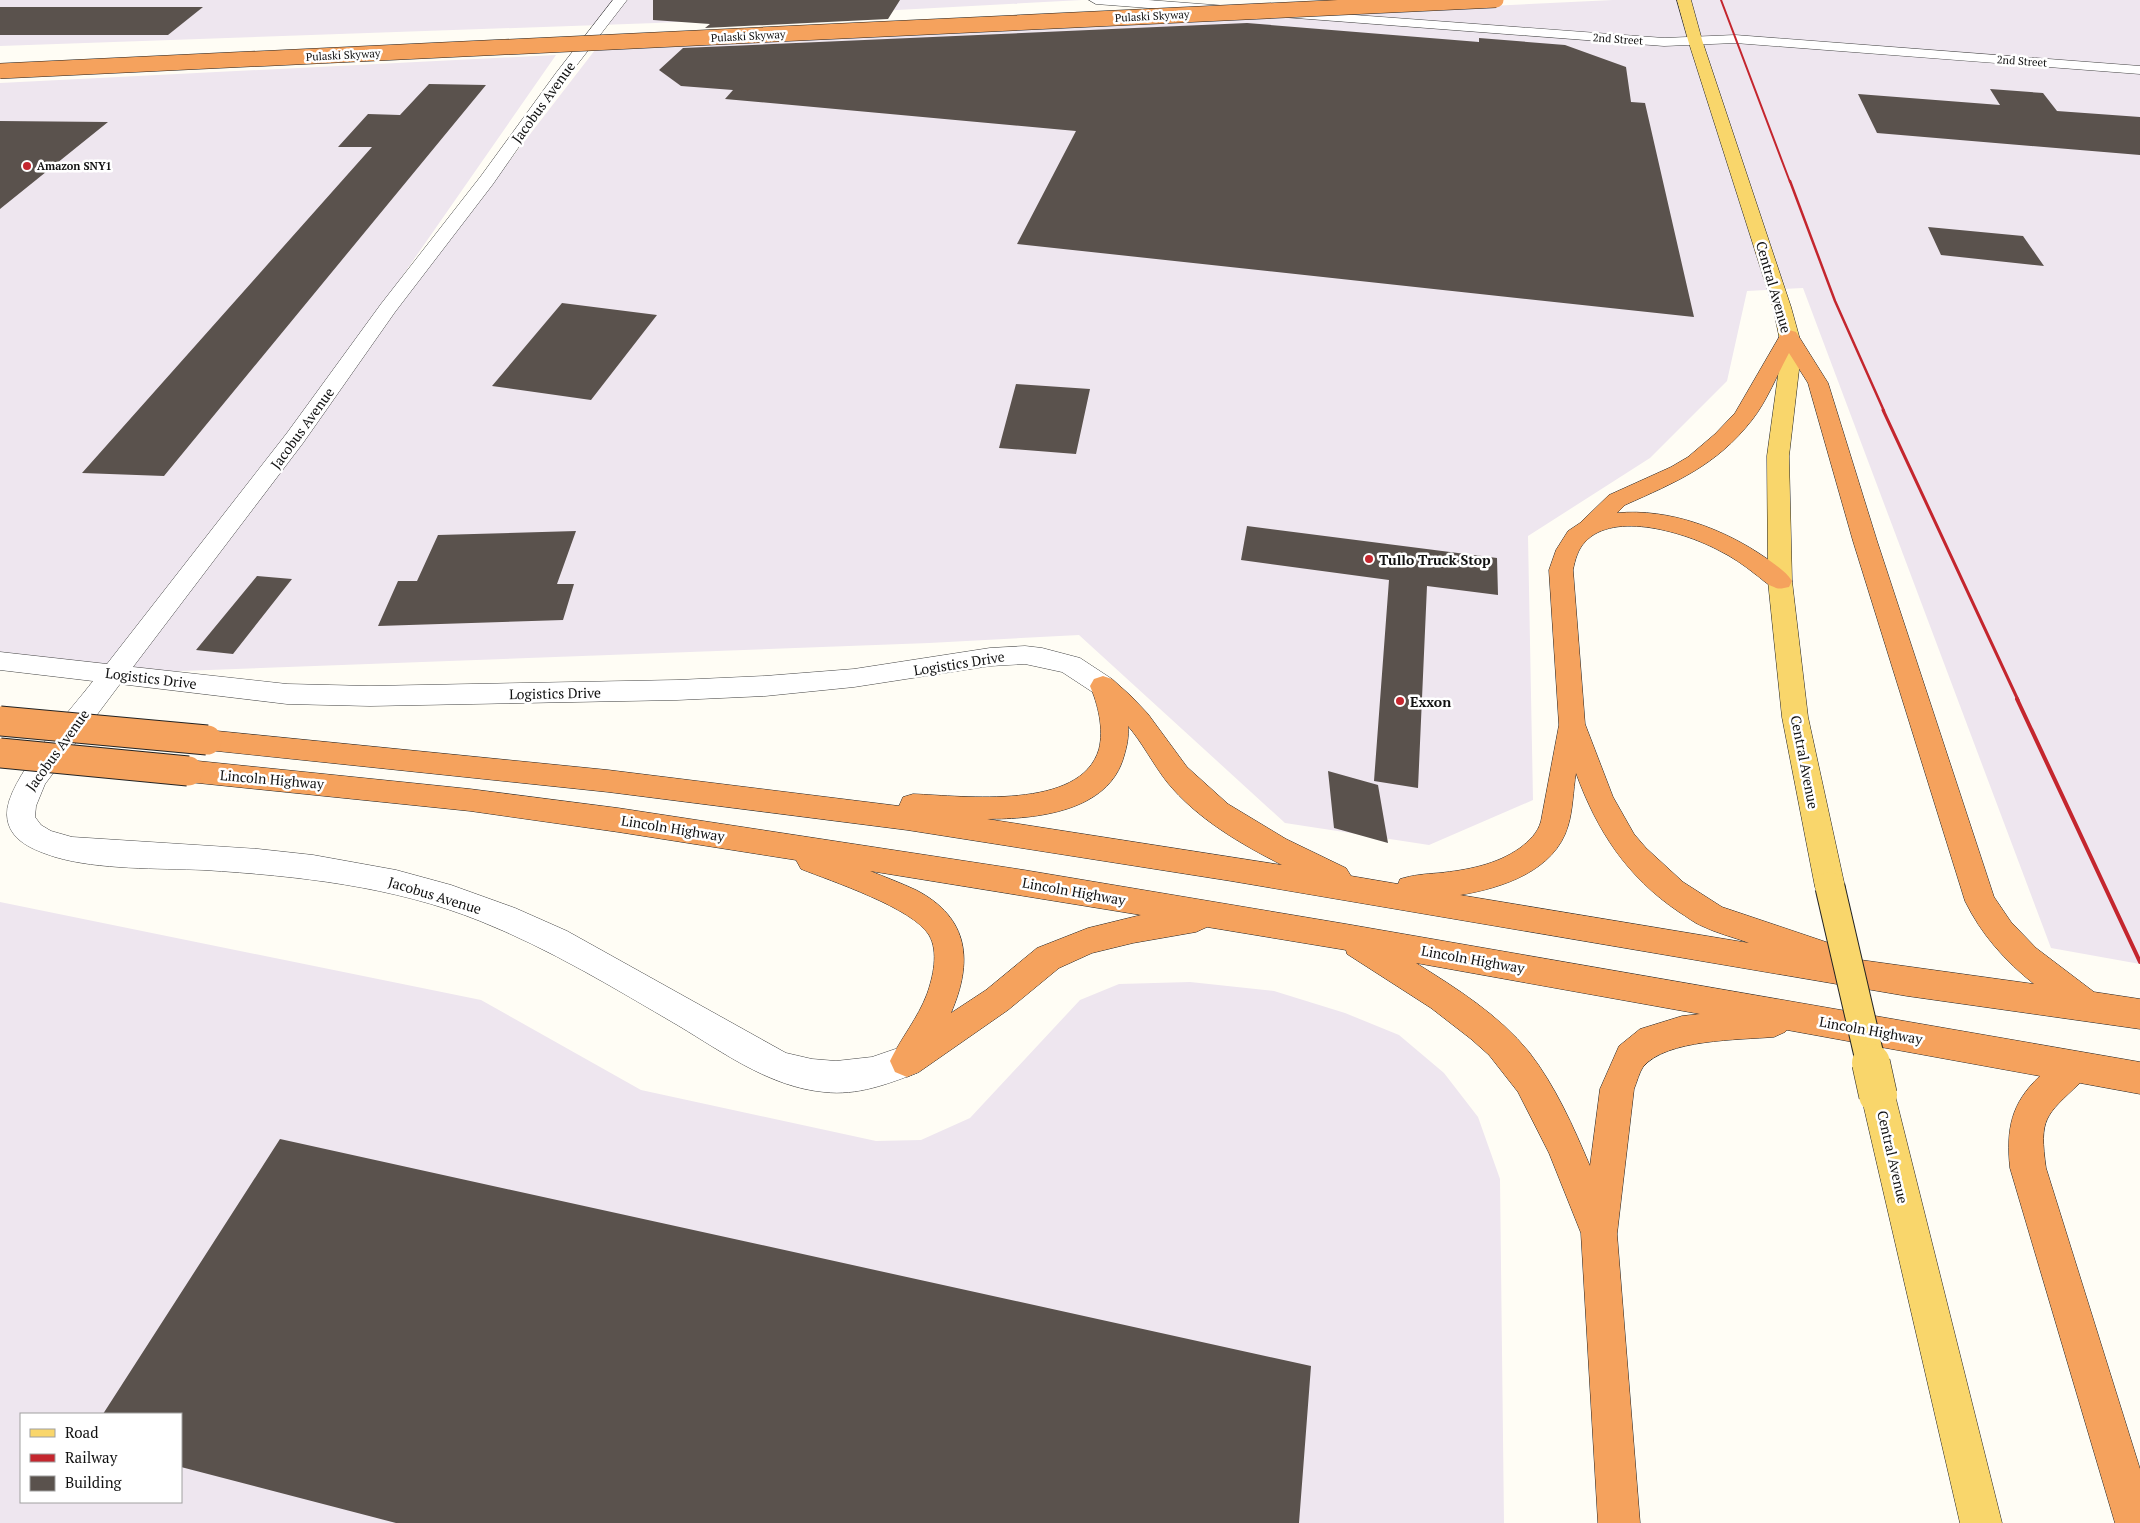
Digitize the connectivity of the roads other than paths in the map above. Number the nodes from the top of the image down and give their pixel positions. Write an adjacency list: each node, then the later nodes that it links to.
1 (620, 0): 15 (street, Jacobus Avenue)
2 (1096, 0): 6 (street, 2nd Street)
3 (1360, 0): 8 (highway, Pulaski Skyway)
4 (1496, 0): 10 (highway, Pulaski Skyway, bridge)
5 (1684, 0): 7 (main road, Central Avenue)
6 (1166, 3): 7 (street, 2nd Street)
7 (1695, 40): 9 (street, 2nd Street); 11 (main road, Central Avenue)
8 (0, 64)
9 (2140, 70)
10 (0, 71)
11 (1789, 336): 12 (highway); 13 (main road, Central Avenue); 26 (highway)
12 (1588, 528): 13 (highway); 18 (highway)
13 (1780, 581): 34 (main road, Central Avenue, bridge)
14 (0, 661): 15 (street, Logistics Drive)
15 (114, 674): 16 (street, Logistics Drive); 29 (street, Jacobus Avenue)
16 (1103, 686): 20 (highway); 22 (highway)
17 (0, 721): 20 (highway, bridge)
18 (1572, 724): 22 (highway); 25 (highway)
19 (0, 754): 21 (highway, Lincoln Highway, bridge)
20 (798, 803): 22 (highway)
21 (768, 843): 23 (highway, Lincoln Highway); 29 (highway)
22 (1366, 891): 25 (highway)
23 (1216, 915): 24 (highway, Lincoln Highway); 29 (highway)
24 (1346, 937): 28 (highway, Lincoln Highway); 32 (highway)
25 (1909, 982): 26 (highway)
26 (2084, 1005): 27 (highway)
27 (2140, 1014)
28 (1808, 1019): 30 (highway, Lincoln Highway); 32 (highway)
29 (907, 1061)
30 (2073, 1067): 31 (highway, Lincoln Highway); 35 (highway)
31 (2140, 1078)
32 (1599, 1234): 33 (highway)
33 (1619, 1523)
34 (1981, 1523)
35 (2136, 1523)

